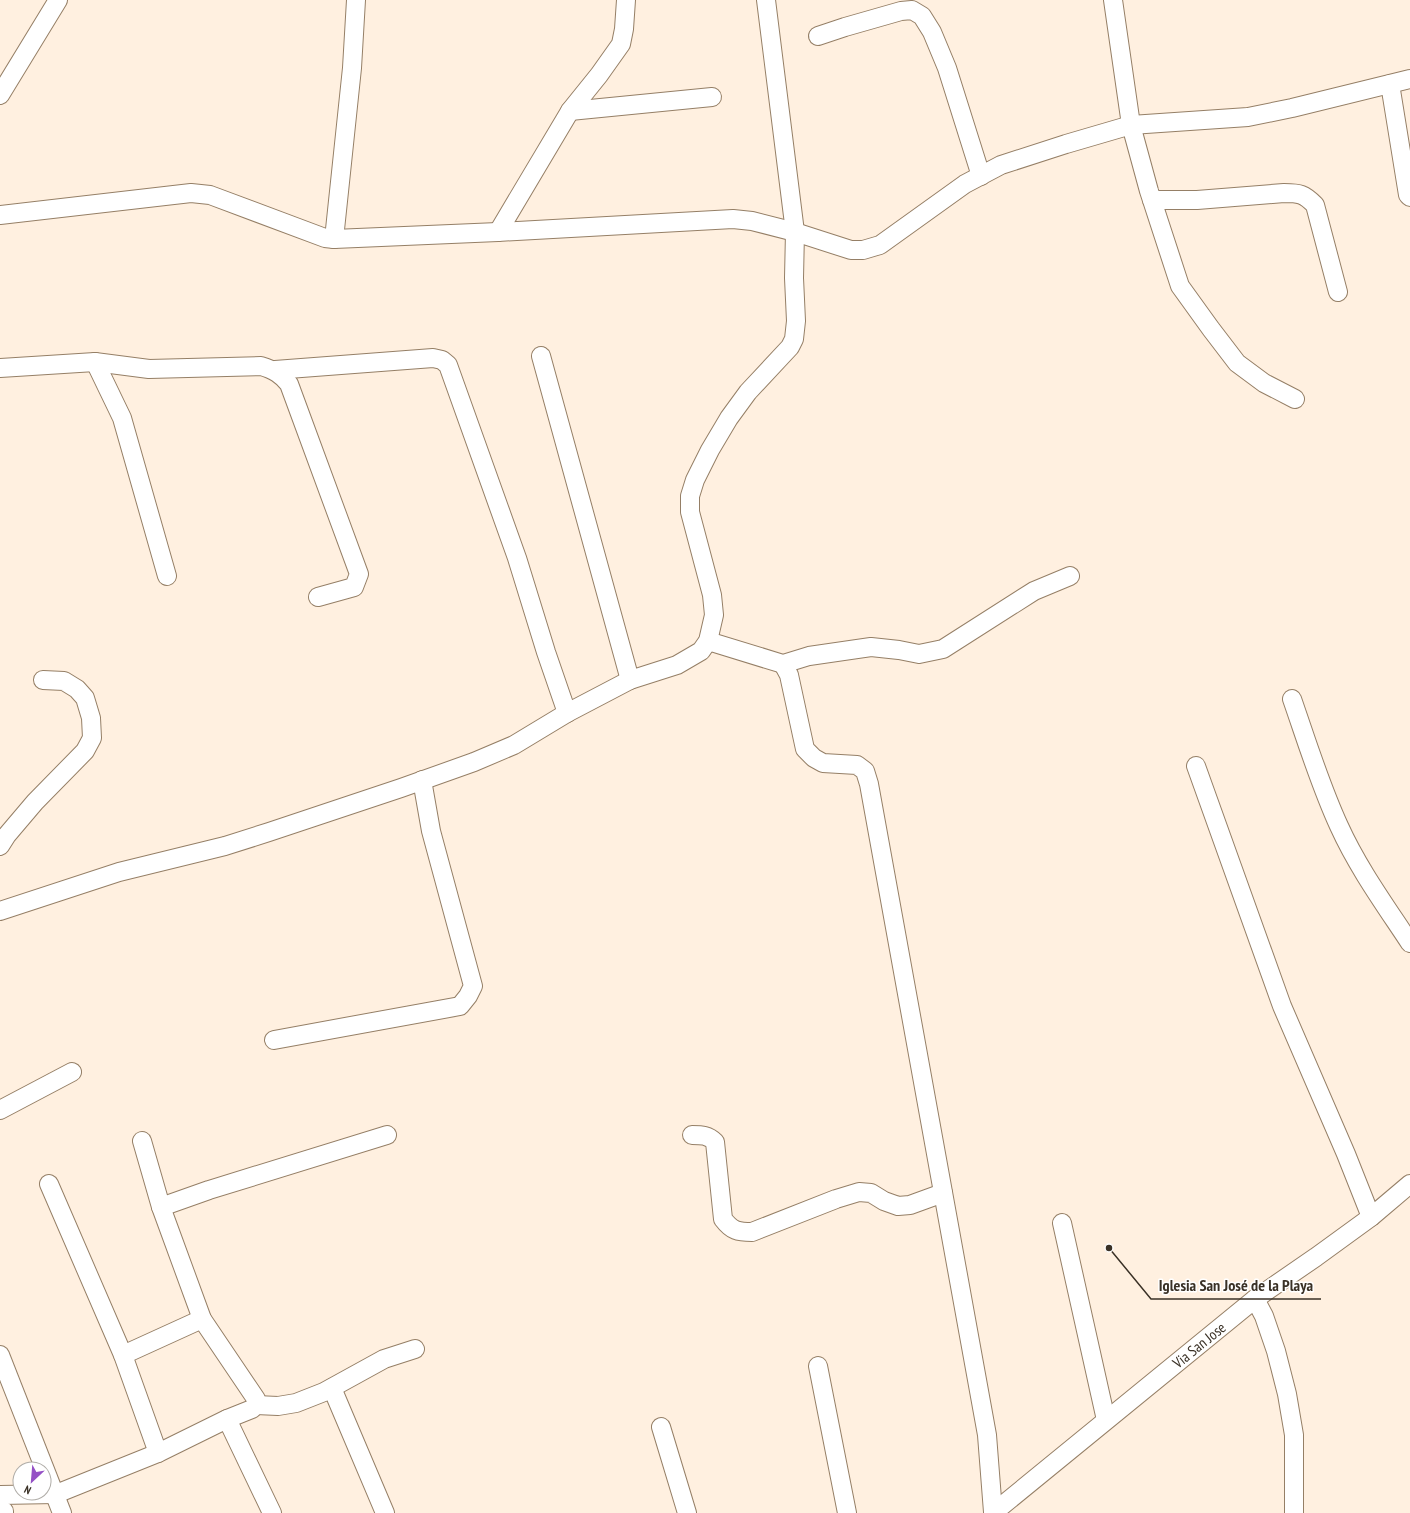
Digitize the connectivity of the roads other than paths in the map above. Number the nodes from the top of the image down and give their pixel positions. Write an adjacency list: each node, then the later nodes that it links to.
1 (58, 0): 9 (street)
2 (356, 0): 19 (street)
3 (626, 0): 11 (street)
4 (766, 0): 18 (street)
5 (1113, 0): 12 (street)
6 (818, 36): 13 (street)
7 (1410, 79): 8 (street)
8 (1390, 84): 12 (street); 14 (street)
9 (0, 95)
10 (712, 97): 11 (street)
11 (570, 111): 17 (street)
12 (1131, 125): 13 (street); 15 (street)
13 (981, 176): 18 (street)
14 (1410, 197)
15 (1152, 200): 20 (street); 25 (street)
16 (0, 215): 19 (street)
17 (498, 232): 18 (street); 19 (street)
18 (795, 232): 29 (street)
19 (334, 239)
20 (1338, 292)
21 (541, 356): 32 (street)
22 (95, 362): 23 (street); 24 (street); 26 (street)
23 (0, 368)
24 (275, 370): 28 (street); 34 (street)
25 (1295, 399)
26 (167, 576)
27 (1070, 576): 30 (street)
28 (318, 597)
29 (708, 640): 30 (street); 32 (street)
30 (783, 664): 48 (street)
31 (43, 680): 37 (street)
32 (630, 680): 34 (street)
33 (1292, 699): 39 (street)
34 (567, 713): 36 (street)
35 (1196, 766): 50 (street)
36 (422, 780): 38 (street); 40 (street)
37 (0, 846)
38 (0, 911)
39 (1410, 943)
40 (274, 1040)
41 (72, 1072): 42 (street)
42 (0, 1110)
43 (388, 1135): 49 (street)
44 (692, 1135): 48 (street)
45 (142, 1141): 49 (street)
46 (49, 1184): 56 (street)
47 (1409, 1189): 50 (street, Via San Jose)
48 (943, 1193): 71 (street)
49 (162, 1207): 53 (street)
50 (1370, 1217): 52 (street, Via San Jose)
51 (1062, 1223): 61 (street)
52 (1255, 1299): 61 (street, Via San Jose); 72 (street)
53 (202, 1319): 56 (street); 59 (street)
54 (415, 1349): 58 (street)
55 (0, 1354): 64 (street)
56 (123, 1355): 63 (street)
57 (818, 1366): 70 (street)
58 (332, 1388): 59 (street); 68 (street)
59 (256, 1404): 60 (street)
60 (227, 1419): 63 (street); 67 (street)
61 (1106, 1420): 71 (street, Via San Jose)
62 (661, 1427): 69 (street)
63 (158, 1453): 64 (street)
64 (56, 1494): 65 (street); 66 (street)
65 (3, 1506)
66 (62, 1513)
67 (272, 1513)
68 (385, 1513)
69 (687, 1513)
70 (847, 1513)
71 (993, 1513)
72 (1294, 1513)

